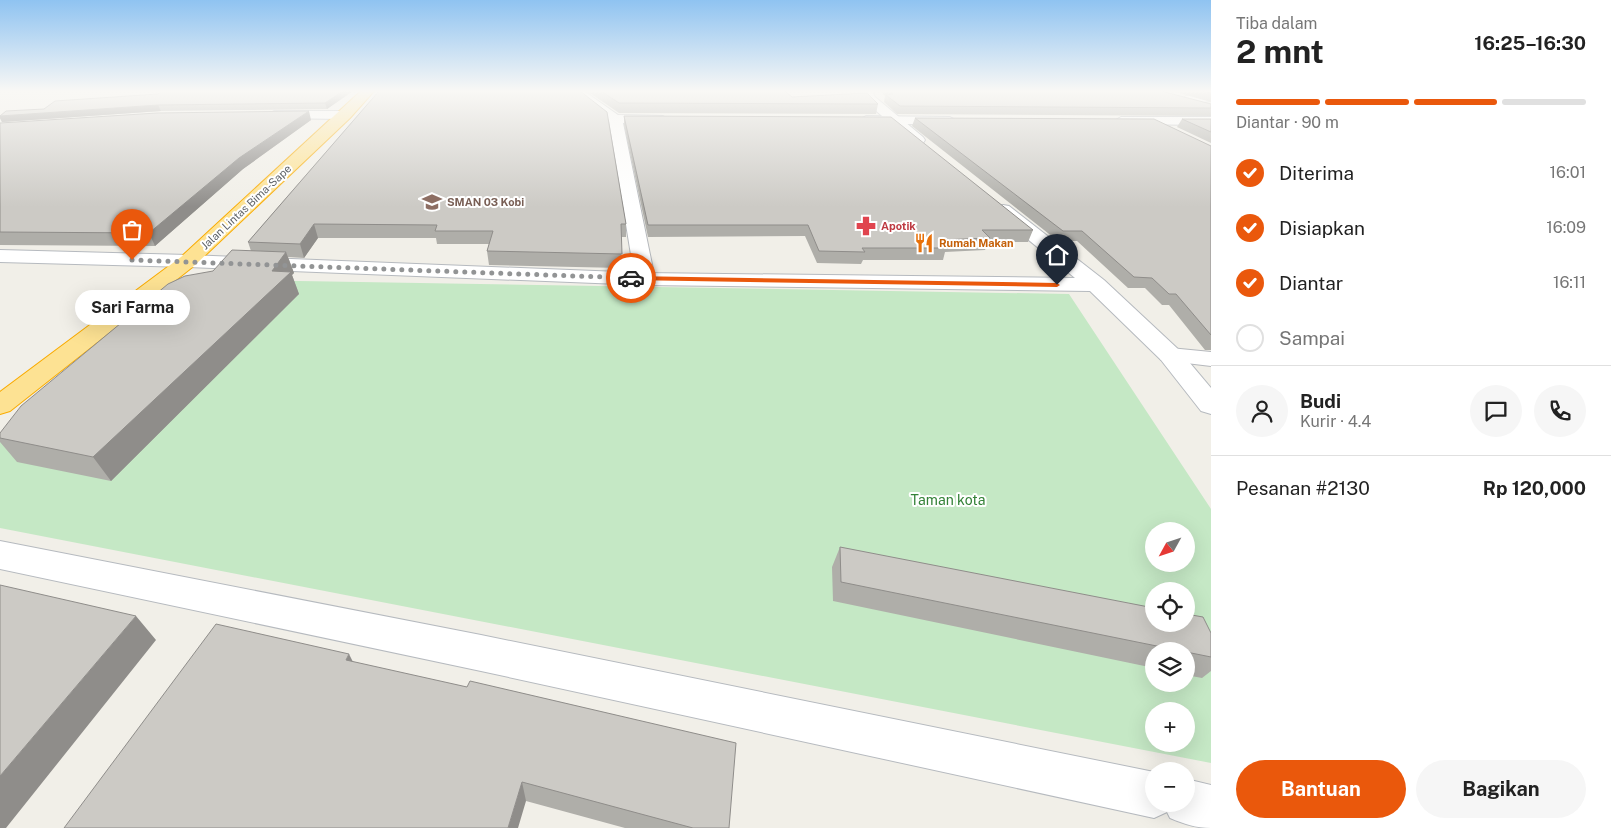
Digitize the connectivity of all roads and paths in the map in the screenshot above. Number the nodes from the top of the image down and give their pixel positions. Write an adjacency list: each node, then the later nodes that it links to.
1 (329, 130): 9 (highway, Jalan Lintas Bima-Sape)
2 (617, 130): 10 (street)
3 (905, 130): 6 (street)
4 (1167, 130): 5 (street)
5 (1178, 135)
6 (930, 151)
7 (990, 200): 11 (street)
8 (0, 256): 9 (street)
9 (188, 261): 10 (street); 14 (highway, Jalan Lintas Bima-Sape)
10 (645, 279): 11 (street)
11 (1096, 285): 12 (street)
12 (1170, 355): 13 (street); 15 (street)
13 (1211, 359)
14 (0, 405)
15 (1211, 406)
16 (0, 556): 17 (street)
17 (1145, 793)
18 (1195, 804): 19 (street)
19 (1211, 808)

